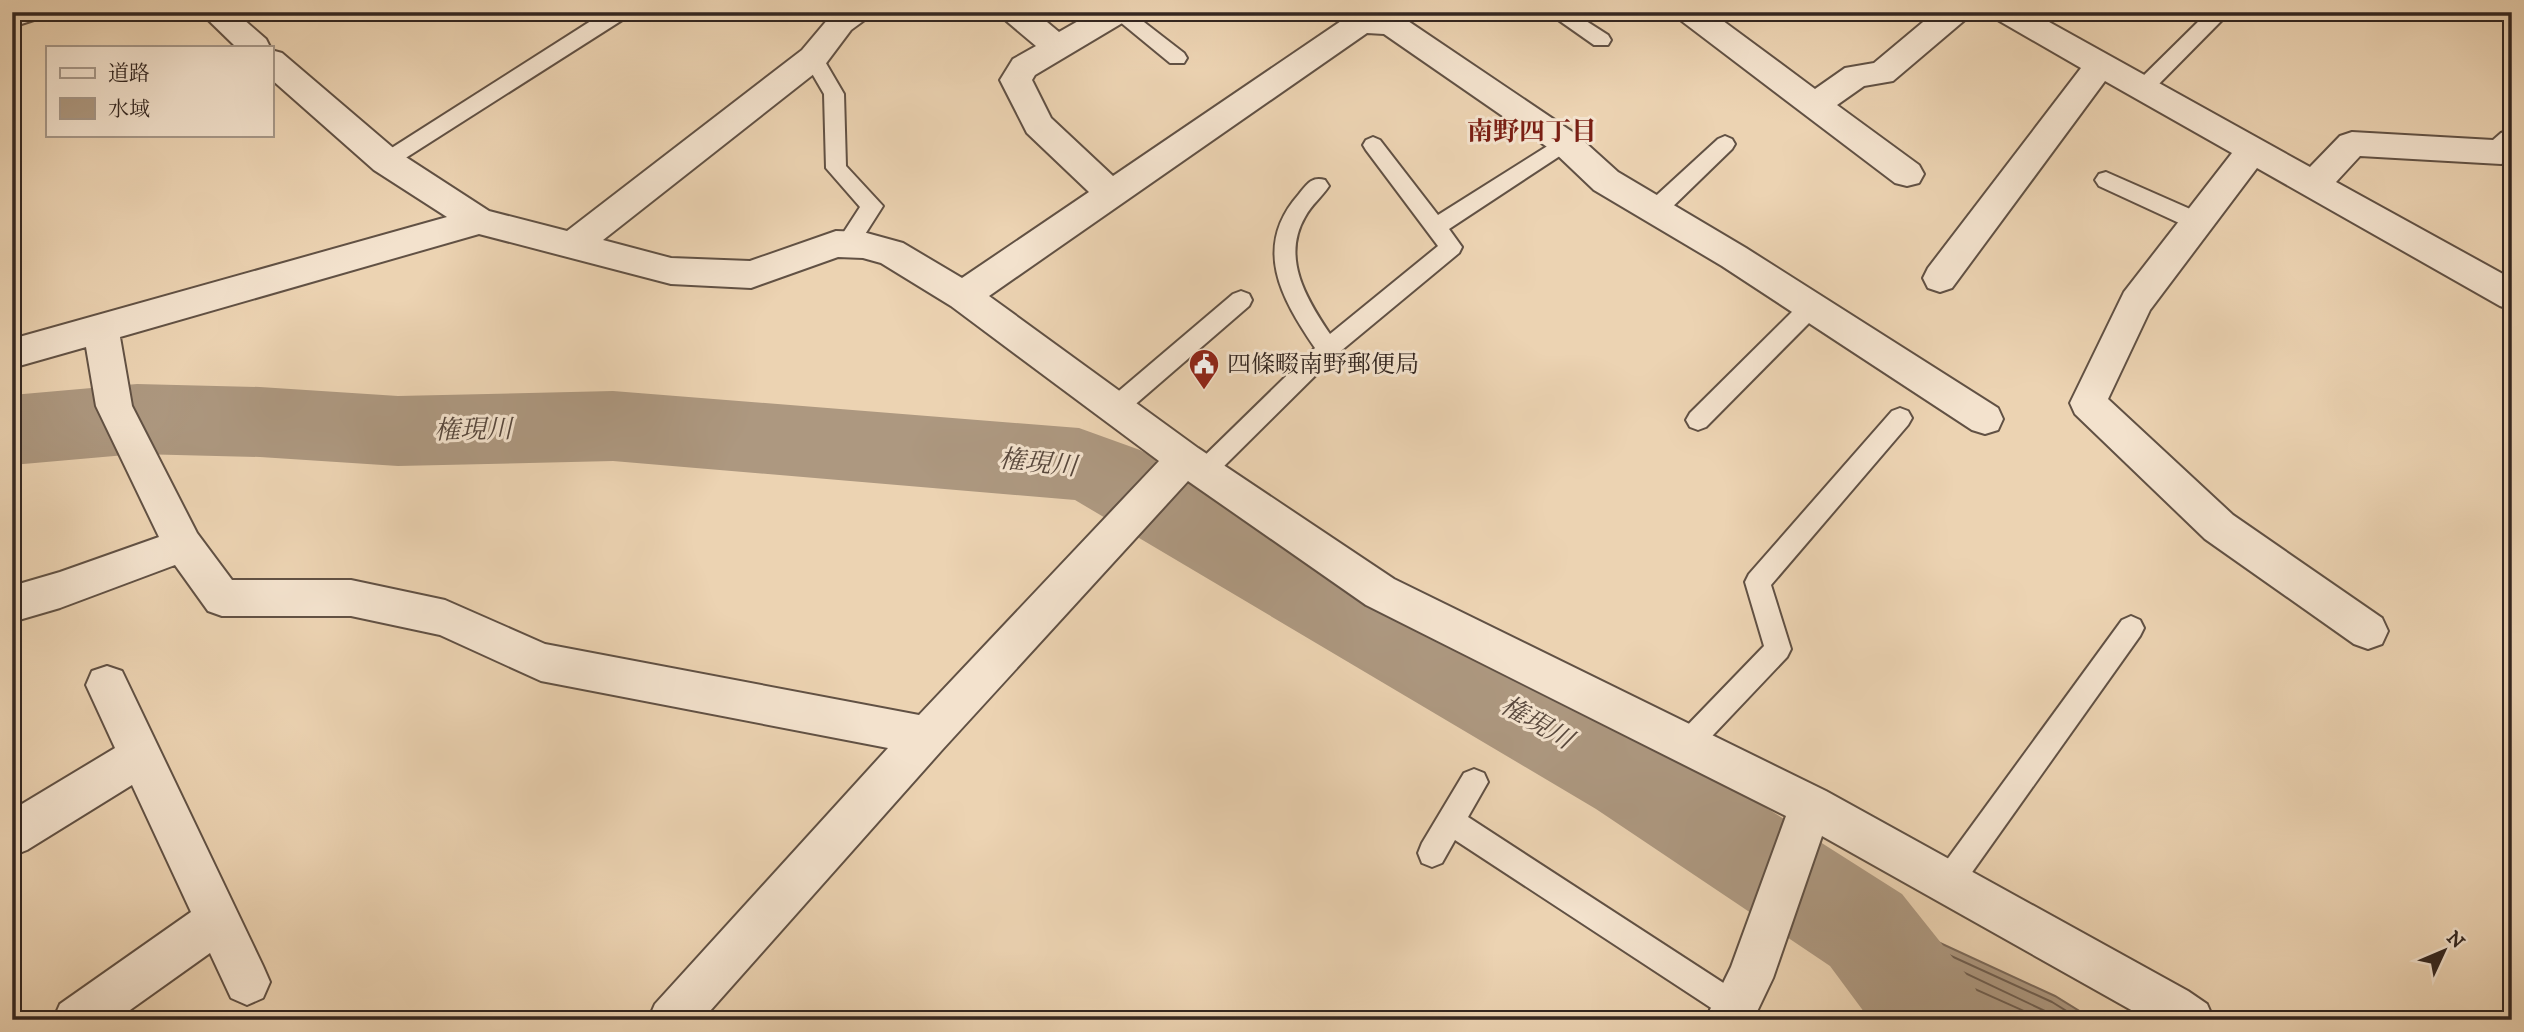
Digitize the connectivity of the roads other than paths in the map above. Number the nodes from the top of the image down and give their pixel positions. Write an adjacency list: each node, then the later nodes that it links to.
1 (26, 12): 12 (street)
2 (215, 12): 15 (street)
3 (620, 12): 28 (lane)
4 (855, 12): 17 (street)
5 (1015, 12): 16 (street)
6 (1118, 12): 16 (street); 18 (lane)
7 (1558, 12): 14 (lane)
8 (1690, 12): 22 (street)
9 (1955, 12): 22 (street)
10 (2007, 12): 20 (street)
11 (2220, 12): 21 (lane)
12 (12, 17)
13 (1386, 18): 24 (street); 33 (street)
14 (1601, 40)
15 (254, 46)
16 (1057, 47): 33 (street)
17 (813, 58): 38 (lane); 39 (street)
18 (1177, 58)
19 (273, 63): 28 (street)
20 (2100, 65): 21 (street); 40 (street)
21 (2142, 89): 27 (street)
22 (1815, 105): 29 (street)
23 (2512, 141): 31 (street)
24 (1565, 143): 34 (street); 37 (lane)
25 (1725, 144): 34 (lane)
26 (1373, 145): 37 (lane)
27 (2252, 151): 31 (street); 36 (street)
28 (386, 162): 35 (street)
29 (1907, 174)
30 (2106, 180): 36 (lane)
31 (2314, 184): 42 (street)
32 (1318, 186): 46 (lane)
33 (1112, 194): 41 (street)
34 (1655, 210): 44 (street)
35 (479, 221): 39 (street); 45 (street)
36 (2198, 222): 56 (street)
37 (1435, 227): 46 (lane)
38 (847, 244): 39 (street); 41 (street)
39 (571, 246)
40 (1940, 278)
41 (963, 296): 48 (street)
42 (2512, 296)
43 (1241, 300): 48 (lane)
44 (1811, 307): 50 (street); 51 (lane)
45 (100, 330): 47 (street); 53 (street)
46 (1328, 349): 52 (lane)
47 (12, 355)
48 (1115, 408): 52 (street)
49 (1900, 418): 59 (lane)
50 (1985, 419)
51 (1698, 420)
52 (1195, 465): 58 (street); 59 (street)
53 (183, 545): 54 (street); 58 (street)
54 (12, 604)
55 (2131, 628): 66 (lane)
56 (2368, 631)
57 (107, 685): 60 (street)
58 (927, 736): 71 (street)
59 (1687, 744): 62 (street)
60 (141, 756): 64 (street); 67 (street)
61 (1474, 782): 63 (lane)
62 (1811, 806): 66 (street); 69 (street)
63 (1451, 822): 65 (lane); 69 (lane)
64 (12, 835)
65 (1432, 853)
66 (1948, 882): 72 (street)
67 (217, 921): 68 (street); 70 (street)
68 (247, 982)
69 (1731, 1013)
70 (76, 1020)
71 (671, 1020)
72 (2191, 1020)

